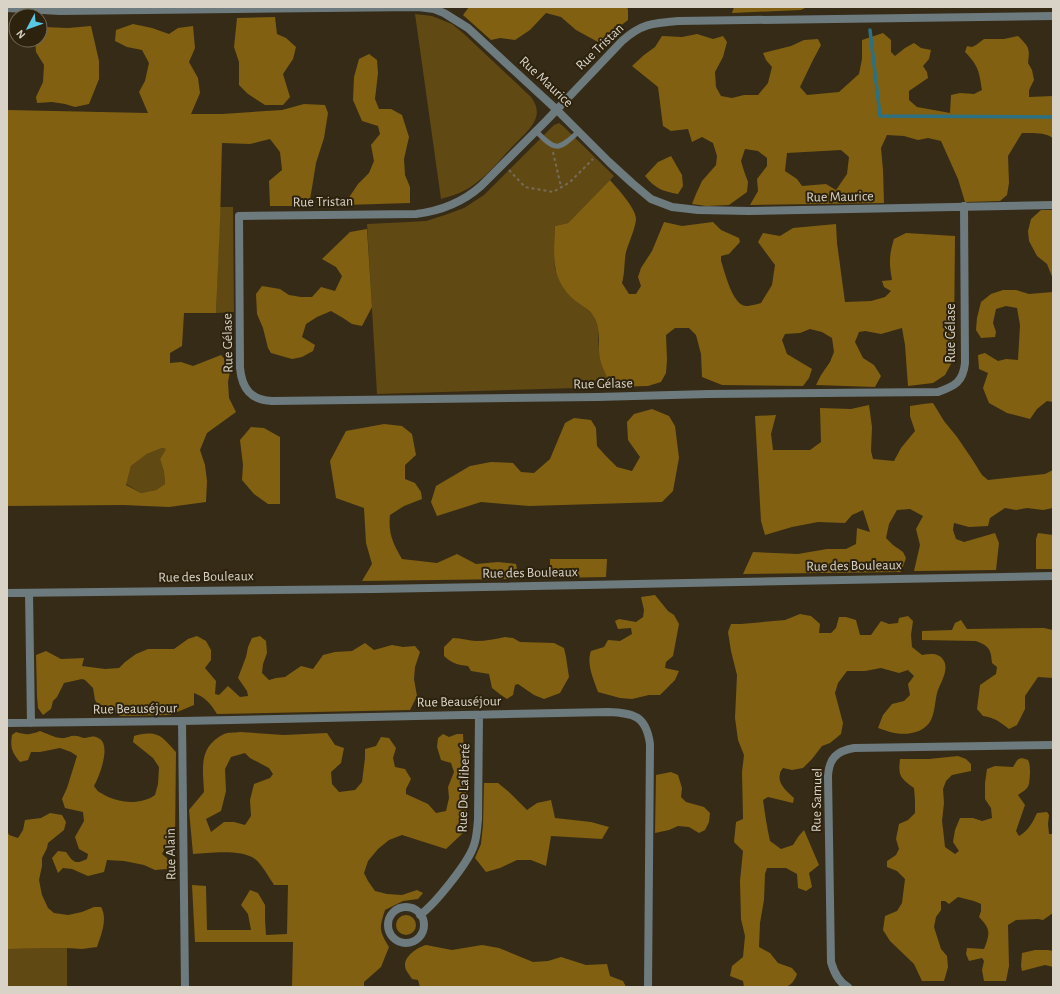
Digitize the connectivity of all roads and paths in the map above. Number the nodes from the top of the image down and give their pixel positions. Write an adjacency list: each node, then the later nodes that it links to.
1 (7, 8): 3 (street, Rue Maurice)
2 (1053, 16): 3 (street, Rue Tristan)
3 (557, 110): 4 (street, Rue Tristan); 5 (street, Rue Maurice)
4 (536, 131): 6 (lane); 8 (street, Rue Tristan)
5 (578, 132): 6 (lane); 7 (street, Rue Maurice)
6 (552, 145): 9 (path)
7 (599, 152): 9 (path); 11 (street, Rue Maurice)
8 (504, 164): 9 (path); 12 (street, Rue Tristan)
9 (561, 187)
10 (1053, 205): 11 (street, Rue Maurice)
11 (964, 206): 12 (street, Rue Gélase)
12 (239, 216)
13 (1053, 576): 15 (street, Rue des Bouleaux)
14 (7, 593): 15 (street, Rue des Bouleaux)
15 (29, 593): 19 (street)
16 (479, 715): 17 (street, Rue Beauséjour); 21 (street, Rue De Laliberté); 23 (street, Rue Beauséjour)
17 (182, 721): 19 (street, Rue Beauséjour); 22 (street, Rue Alain)
18 (7, 723): 19 (street, Rue Beauséjour)
19 (32, 723)
20 (1053, 745): 24 (street, Rue Samuel)
21 (420, 915): 21 (street)
22 (185, 987)
23 (648, 987)
24 (848, 987)

